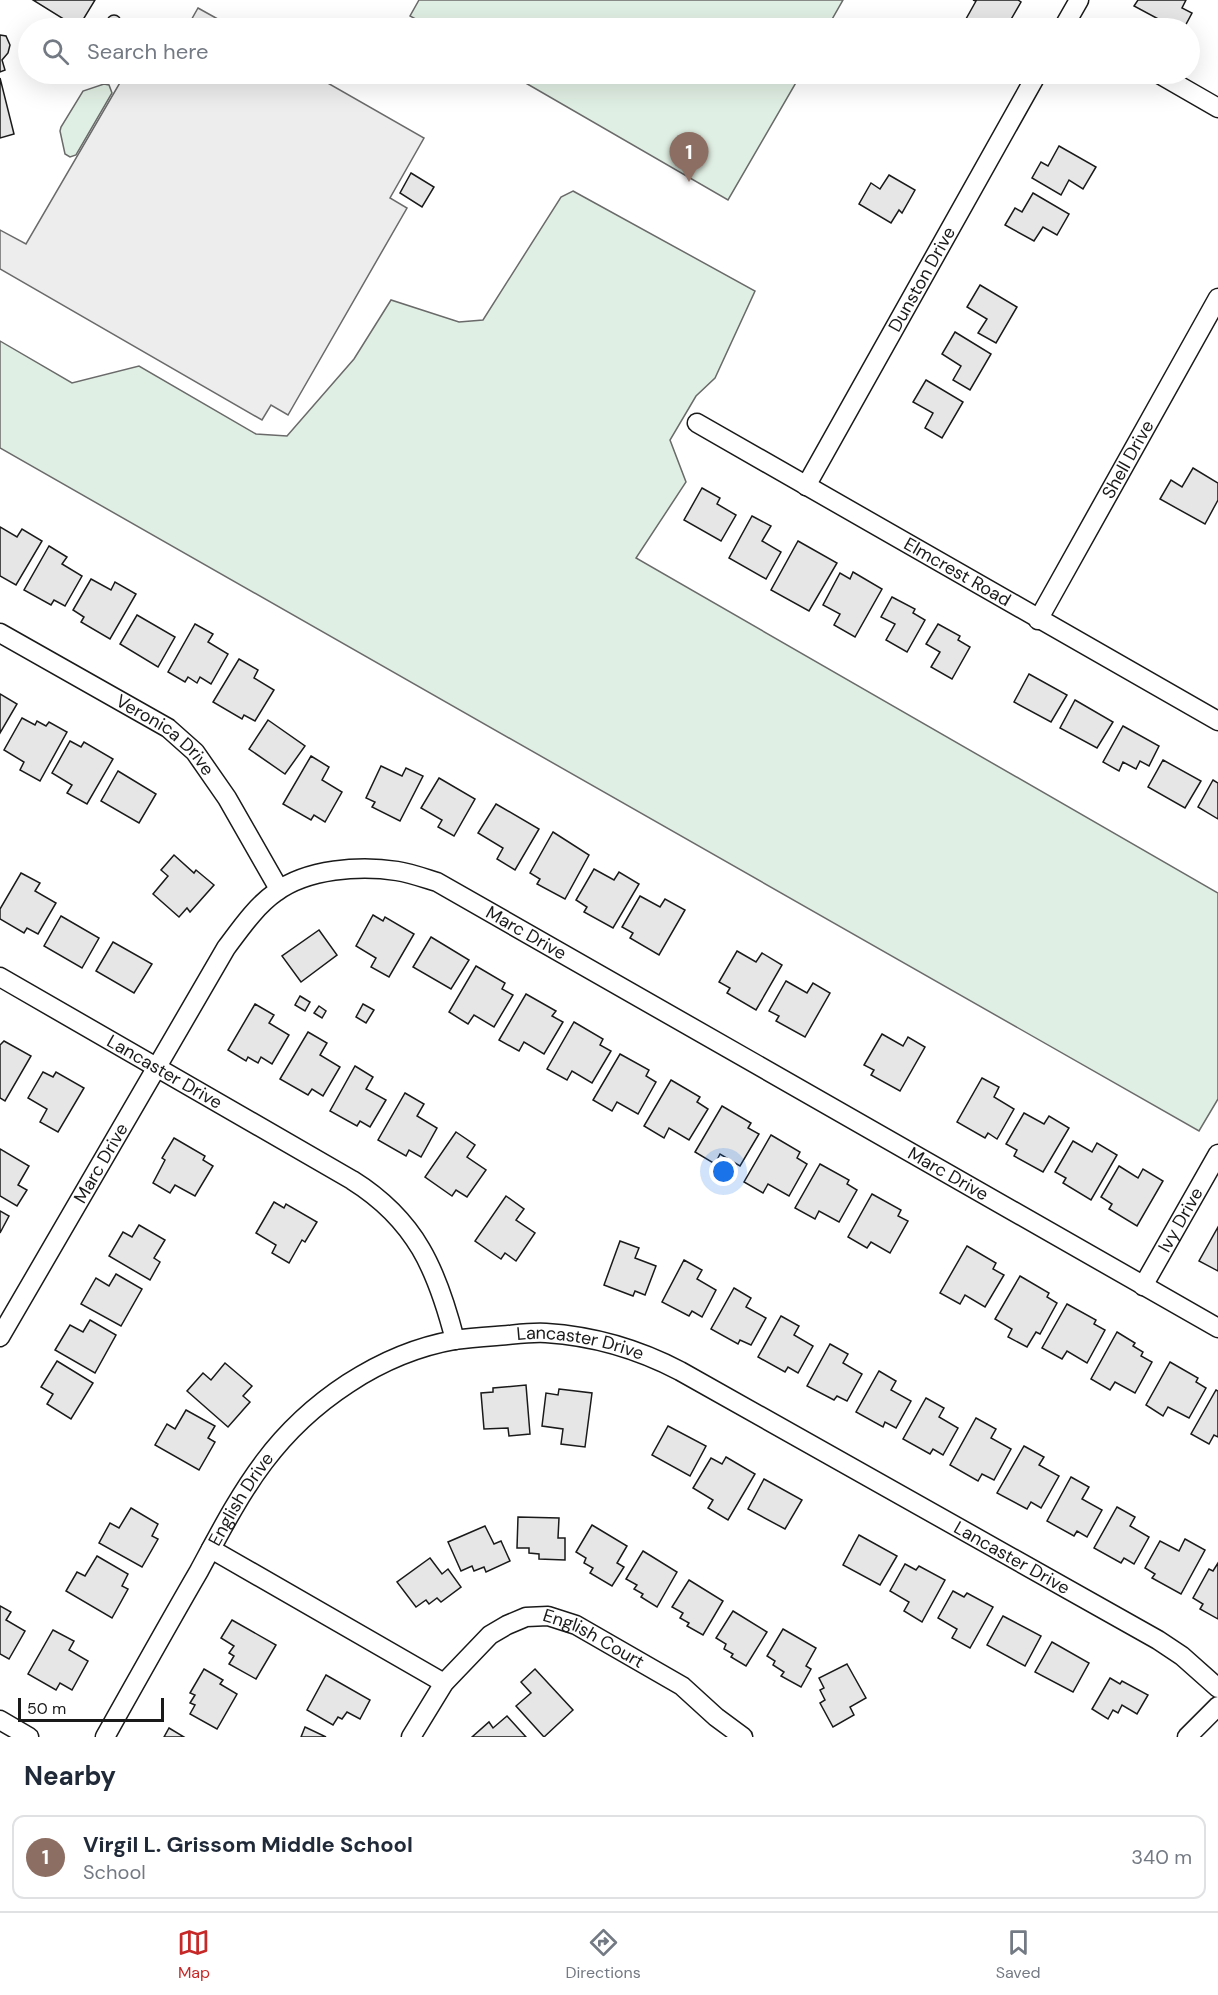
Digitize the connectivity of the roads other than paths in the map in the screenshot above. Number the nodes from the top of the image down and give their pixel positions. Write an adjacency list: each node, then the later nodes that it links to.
1 (1079, 0): 2 (street)
2 (1073, 18)
3 (1031, 84): 8 (street, Dunston Drive)
4 (1176, 84): 5 (street)
5 (1218, 108)
6 (1218, 298): 9 (street, Shell Drive)
7 (697, 423): 8 (street, Elmcrest Road)
8 (806, 486): 9 (street, Elmcrest Road)
9 (1038, 620): 11 (street, Elmcrest Road)
10 (0, 633): 12 (street, Veronica Drive)
11 (1218, 721)
12 (279, 890): 14 (street, Marc Drive); 16 (street, Marc Drive)
13 (0, 977): 14 (street, Lancaster Drive)
14 (157, 1068): 18 (street, Marc Drive); 19 (street, Lancaster Drive)
15 (1218, 1154): 16 (street, Ivy Drive)
16 (1143, 1286): 17 (street, Marc Drive)
17 (1218, 1328)
18 (0, 1337)
19 (454, 1340): 20 (street, English Drive); 22 (street, Lancaster Drive)
20 (211, 1548): 21 (street); 26 (street, English Drive)
21 (444, 1683): 27 (street, English Court); 28 (street, English Court)
22 (1218, 1688)
23 (1218, 1706): 29 (street)
24 (0, 1720): 25 (street)
25 (29, 1737)
26 (105, 1737)
27 (411, 1737)
28 (743, 1737)
29 (1187, 1737)

